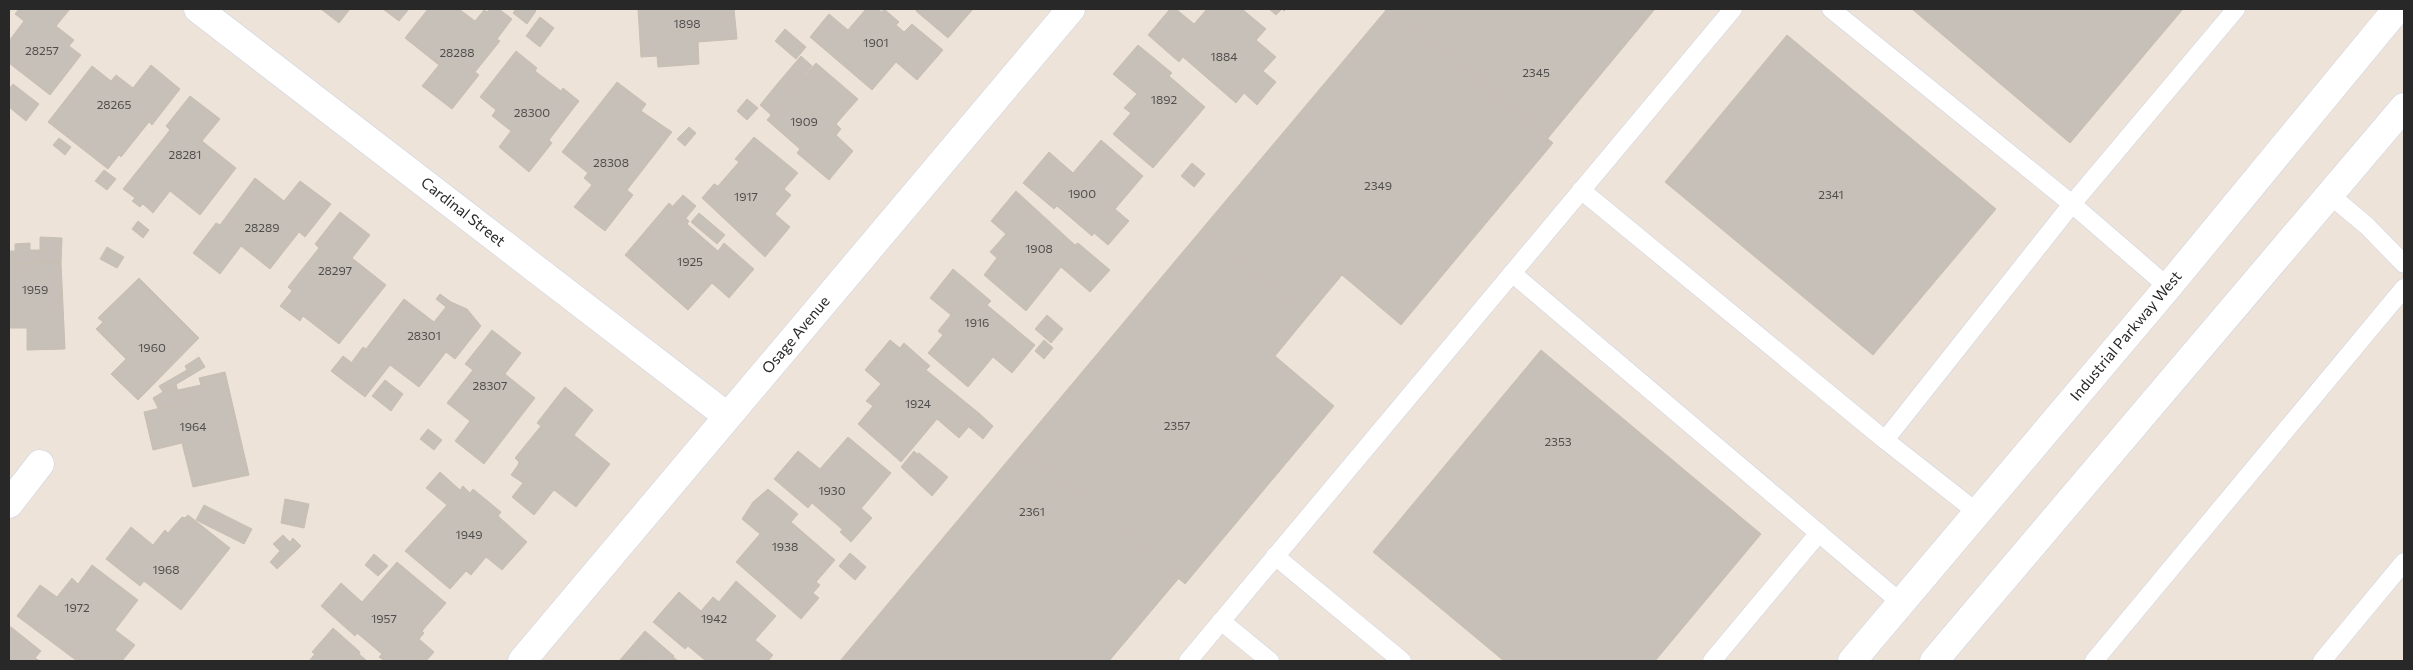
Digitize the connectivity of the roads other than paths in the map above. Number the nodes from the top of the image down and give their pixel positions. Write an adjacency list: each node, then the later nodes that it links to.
1 (198, 9): 15 (main road, Cardinal Street)
2 (1071, 9): 15 (main road, Osage Avenue)
3 (1732, 9): 8 (lane)
4 (1831, 9): 10 (lane)
5 (2236, 9): 10 (lane)
6 (2397, 9): 13 (main road, Industrial Parkway West)
7 (2404, 107): 9 (main road)
8 (1581, 190): 12 (lane); 16 (lane)
9 (2330, 195): 11 (lane); 31 (main road)
10 (2072, 204): 13 (lane); 16 (lane)
11 (2404, 264)
12 (1512, 273): 20 (lane); 21 (lane)
13 (2168, 287): 19 (main road, Industrial Parkway West)
14 (2404, 288): 32 (lane)
15 (727, 416): 25 (main road, Osage Avenue)
16 (1885, 440): 19 (lane)
17 (40, 464): 18 (main road)
18 (9, 504)
19 (1978, 514): 23 (main road, Industrial Parkway West)
20 (1819, 533): 23 (lane); 29 (lane)
21 (1275, 556): 24 (lane); 28 (lane)
22 (2404, 562): 33 (lane)
23 (1900, 602): 30 (main road, Industrial Parkway West)
24 (1222, 621): 26 (lane); 27 (lane)
25 (522, 661)
26 (1188, 661)
27 (1270, 661)
28 (1402, 661)
29 (1712, 661)
30 (1852, 661)
31 (1934, 661)
32 (2094, 661)
33 (2322, 661)

